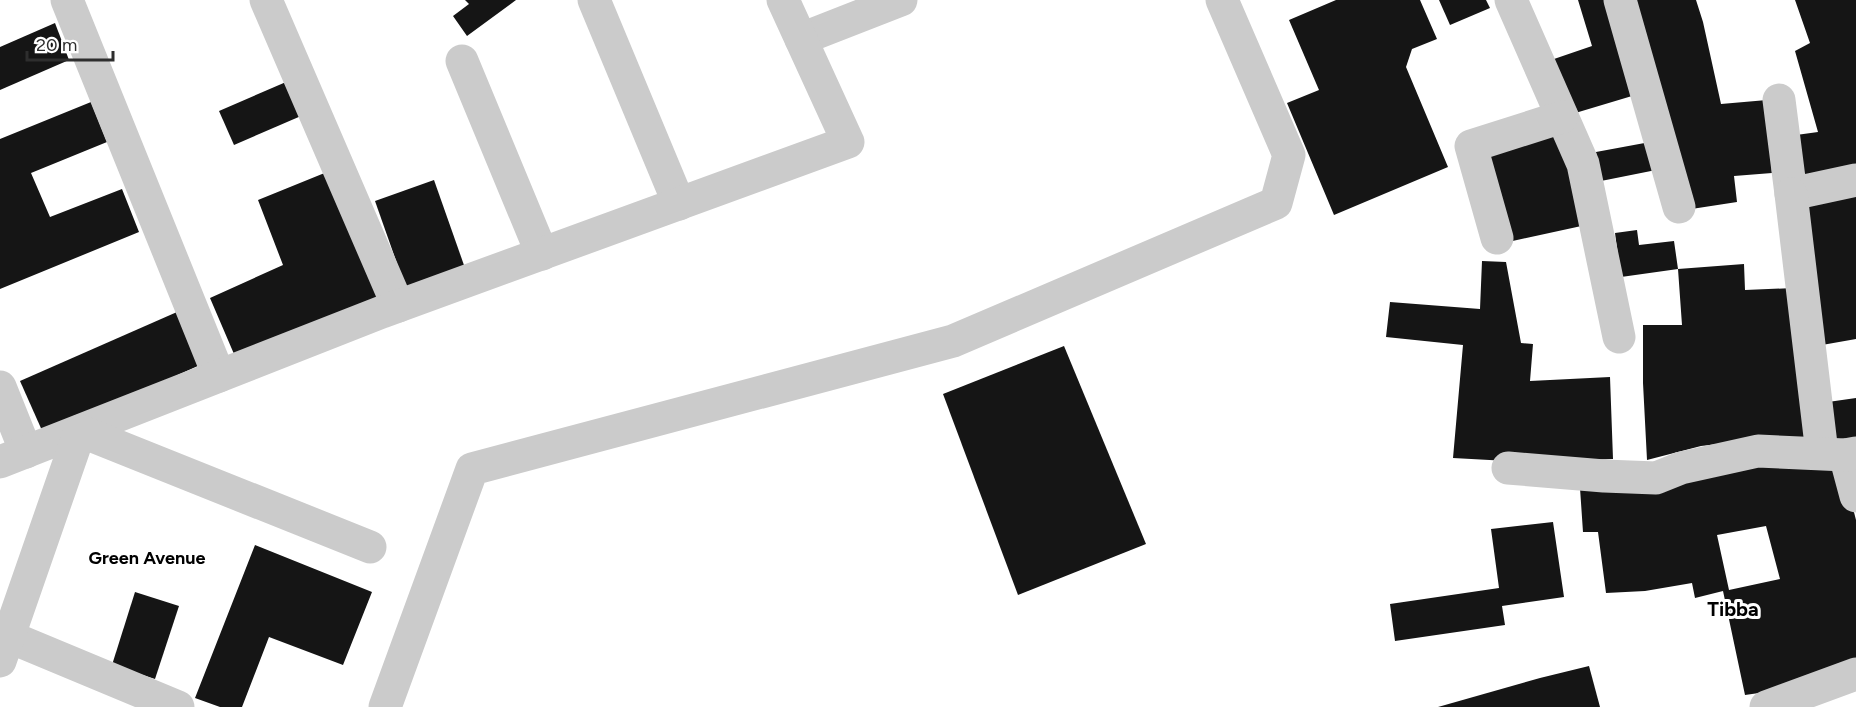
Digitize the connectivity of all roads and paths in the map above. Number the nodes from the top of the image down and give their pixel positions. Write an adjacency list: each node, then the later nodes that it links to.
1 (67, 0): 21 (street)
2 (266, 0): 19 (street)
3 (594, 0): 15 (street)
4 (783, 0): 9 (street)
5 (901, 0): 9 (street)
6 (1222, 0): 32 (street)
7 (1511, 0): 12 (street)
8 (1620, 0): 16 (street)
9 (801, 39): 15 (street)
10 (462, 61): 18 (street)
11 (1779, 100): 14 (street)
12 (1562, 117): 17 (street); 20 (street)
13 (1856, 180): 14 (street)
14 (1791, 194): 24 (street)
15 (679, 204): 18 (street)
16 (1679, 207)
17 (1497, 238)
18 (542, 254): 19 (street)
19 (398, 306): 21 (street)
20 (1619, 337)
21 (219, 376): 23 (street)
22 (0, 387): 25 (street)
23 (80, 431): 25 (street); 28 (street); 29 (street)
24 (1841, 454): 26 (street); 27 (street)
25 (13, 457)
26 (1508, 468)
27 (1856, 496)
28 (370, 547)
29 (3, 643): 31 (street)
30 (1856, 674): 33 (street)
31 (178, 707)
32 (385, 707)
33 (1766, 707)

